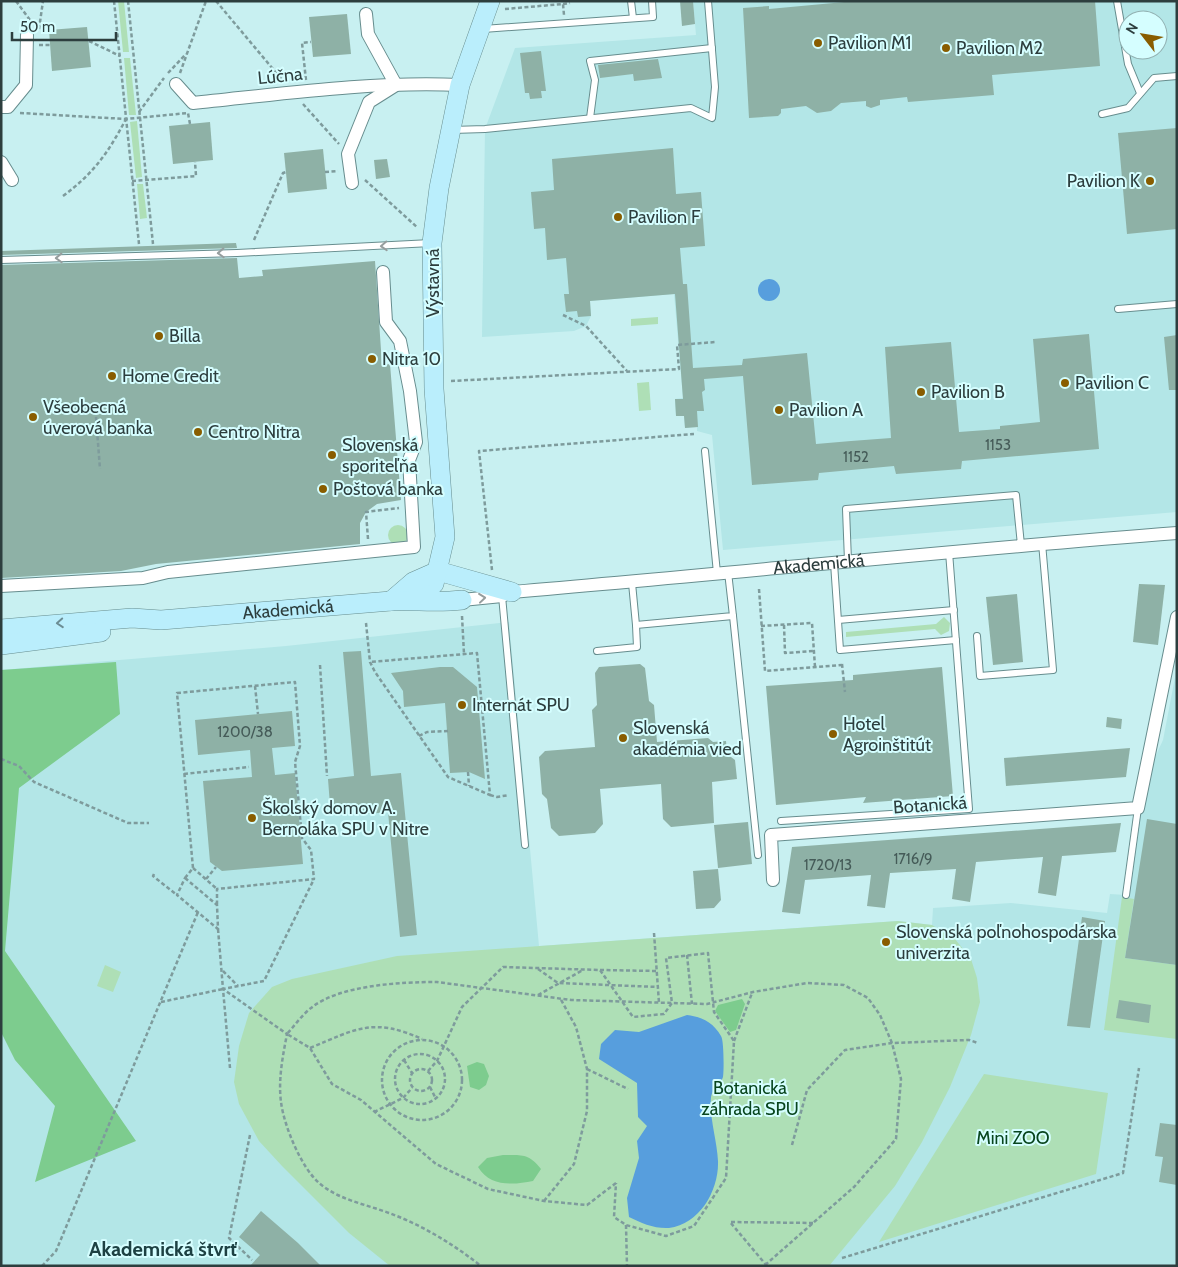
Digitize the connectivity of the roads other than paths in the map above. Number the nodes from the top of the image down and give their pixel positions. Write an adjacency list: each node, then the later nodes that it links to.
1 (631, 1): 7 (lane)
2 (652, 1): 7 (lane)
3 (708, 1): 10 (lane)
4 (1117, 1): 15 (lane)
5 (494, 5): 8 (street, Výstavná)
6 (366, 14): 13 (street)
7 (633, 18): 8 (lane)
8 (480, 29): 14 (street, Výstavná)
9 (27, 35): 16 (street)
10 (712, 48): 18 (lane); 18 (lane)
11 (1177, 76): 15 (lane)
12 (176, 84): 13 (street, Lúčna)
13 (396, 85): 14 (street, Lúčna); 22 (street)
14 (460, 85): 19 (street, Výstavná)
15 (1140, 93): 17 (lane)
16 (4, 107)
17 (1102, 114)
18 (590, 118): 19 (lane)
19 (449, 130): 23 (street, Výstavná)
20 (1, 162): 21 (street)
21 (12, 180)
22 (352, 183)
23 (432, 243): 24 (lane, one-way to 24); 32 (street, Výstavná)
24 (1, 260)
25 (383, 272): 40 (street)
26 (1177, 304): 27 (lane)
27 (1118, 309)
28 (705, 451): 37 (lane)
29 (1177, 533): 30 (street, Akademická)
30 (1042, 543): 31 (street, Akademická); 52 (lane)
31 (1021, 545): 33 (street, Akademická); 34 (lane)
32 (444, 546): 36 (street, Výstavná); 38 (street)
33 (949, 551): 34 (street, Akademická); 45 (lane)
34 (848, 561): 35 (street, Akademická)
35 (834, 563): 37 (street, Akademická); 49 (lane)
36 (438, 571): 38 (street); 42 (street, Výstavná); 43 (street); 44 (street)
37 (722, 573): 39 (street, Akademická); 46 (lane)
38 (469, 578): 41 (street)
39 (632, 583): 41 (street, Akademická); 50 (lane)
40 (1, 586)
41 (507, 594): 44 (street, Akademická, one-way to 41); 58 (lane)
42 (413, 600): 43 (street, Akademická); 44 (street, Akademická)
43 (391, 601): 48 (street, Akademická)
44 (462, 608)
45 (954, 610): 49 (lane); 53 (lane)
46 (733, 616): 50 (lane); 59 (lane)
47 (1177, 617): 56 (street)
48 (161, 620): 51 (street, Akademická, one-way to 51); 54 (street, Akademická)
49 (838, 620): 53 (lane)
50 (636, 625): 55 (lane)
51 (1, 629)
52 (977, 636)
53 (956, 640): 57 (lane)
54 (1, 645)
55 (597, 652)
56 (1138, 808): 60 (street, Botanická); 61 (lane)
57 (780, 821)
58 (525, 845)
59 (758, 855)
60 (773, 880)
61 (1126, 895)

